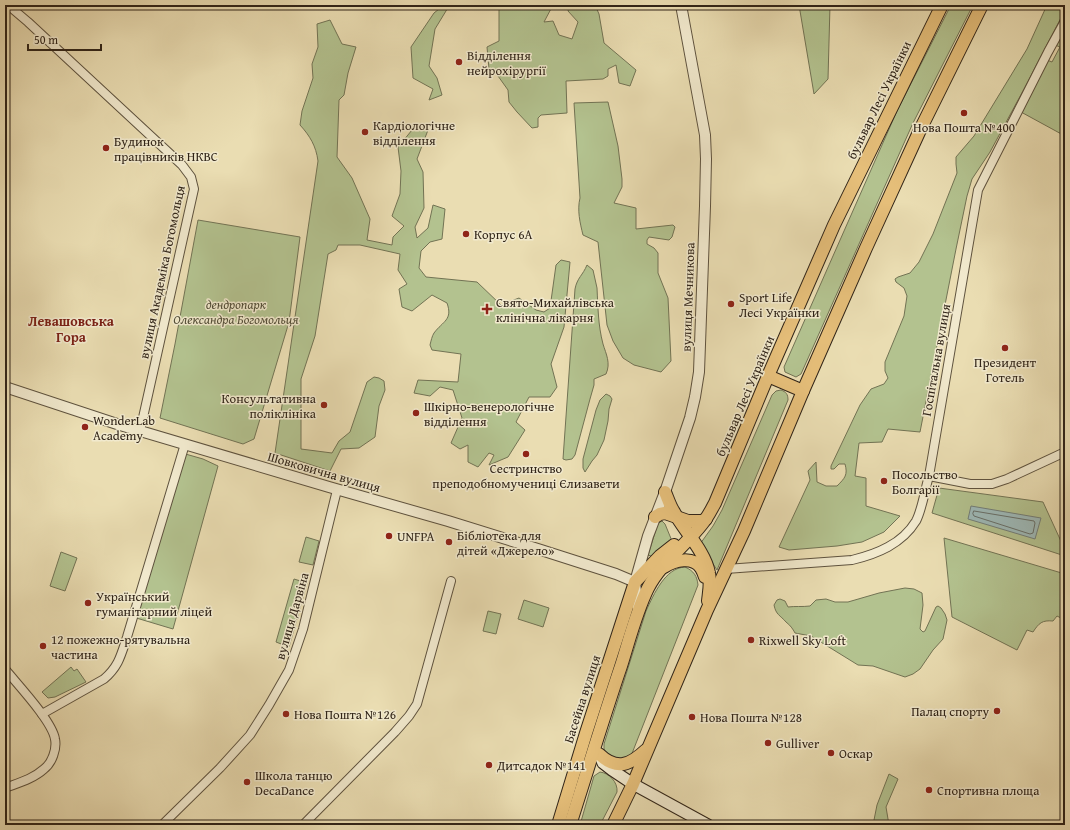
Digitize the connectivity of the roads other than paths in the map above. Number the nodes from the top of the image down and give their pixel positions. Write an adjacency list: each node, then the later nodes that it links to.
1 (8, 5): 9 (street, вулиця Академіка Богомольця)
2 (681, 5): 14 (street, вулиця Мечникова)
3 (942, 5): 6 (main road, бульвар Лесі Українки)
4 (982, 5): 8 (main road)
5 (1065, 21): 12 (street, Госпітальна вулиця)
6 (768, 376): 8 (main road); 17 (main road, бульвар Лесі Українки)
7 (5, 387): 9 (street, Шовковична вулиця)
8 (803, 391): 19 (main road)
9 (140, 431): 10 (street, Шовковична вулиця)
10 (185, 444): 13 (street, Шовковична вулиця); 27 (street)
11 (1065, 452): 12 (street)
12 (929, 476): 19 (street, Госпітальна вулиця)
13 (337, 490): 22 (street, Шовковична вулиця); 33 (street, вулиця Дарвіна)
14 (665, 492): 15 (street, вулиця Мечникова); 16 (main road)
15 (655, 517): 16 (main road); 22 (street, вулиця Мечникова)
16 (677, 517): 17 (main road); 18 (main road)
17 (706, 518): 18 (main road, бульвар Лесі Українки)
18 (690, 537): 20 (main road, бульвар Лесі Українки); 22 (main road); 23 (main road)
19 (726, 569): 24 (main road)
20 (660, 570): 23 (main road); 25 (main road, бульвар Лесі Українки)
21 (451, 580): 34 (street)
22 (635, 582): 25 (street, вулиця Мечникова); 35 (main road, Басейна вулиця)
23 (709, 592): 24 (main road)
24 (707, 610): 29 (main road)
25 (638, 612): 28 (main road, Басейна вулиця)
26 (5, 669): 27 (street)
27 (42, 714): 32 (street)
28 (596, 740): 30 (main road); 36 (main road, Басейна вулиця)
29 (649, 747): 30 (main road); 31 (main road)
30 (599, 754): 31 (main road)
31 (633, 784): 37 (main road); 38 (main road)
32 (5, 788)
33 (162, 825)
34 (303, 825)
35 (558, 825)
36 (570, 825)
37 (613, 825)
38 (708, 825)

